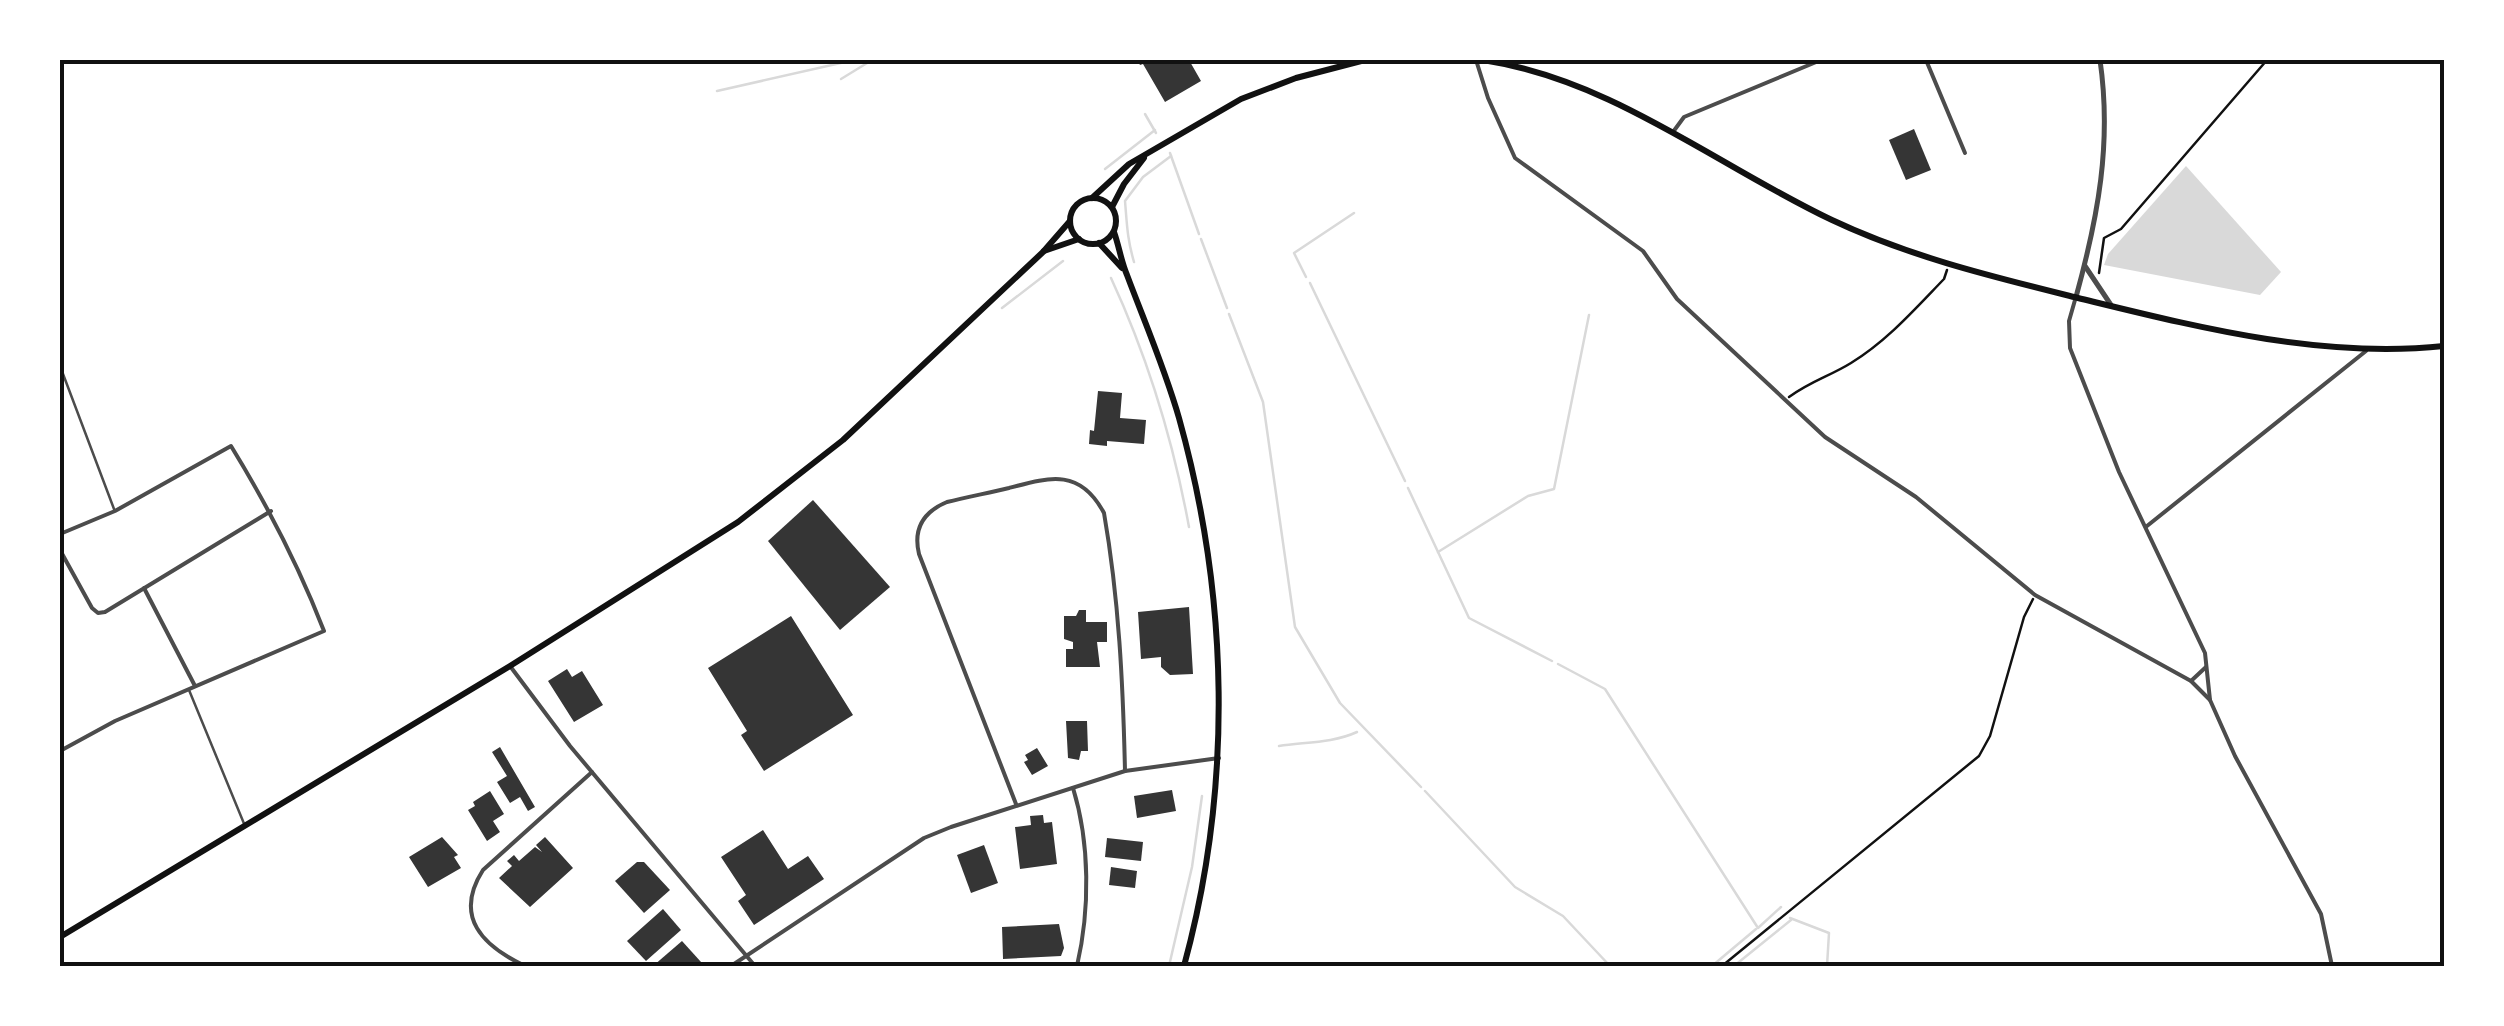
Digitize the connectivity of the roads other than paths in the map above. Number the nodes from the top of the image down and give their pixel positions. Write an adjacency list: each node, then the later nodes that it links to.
1 (1364, 60): 8 (main road)
2 (1480, 60): 6 (main road); 31 (street)
3 (1821, 60): 6 (street)
4 (1926, 60): 7 (street)
5 (2100, 60): 16 (street)
6 (1673, 132): 18 (main road)
7 (1965, 153)
8 (1144, 158): 9 (main road); 10 (main road)
9 (1092, 198): 10 (main road); 11 (main road)
10 (1112, 206): 12 (main road)
11 (1070, 221): 13 (main road); 15 (main road)
12 (1114, 232): 14 (main road); 17 (main road)
13 (1078, 239): 14 (main road); 15 (main road)
14 (1099, 243): 17 (main road)
15 (1043, 252): 29 (main road)
16 (2085, 266): 18 (street); 19 (street)
17 (1125, 271): 36 (main road)
18 (2076, 297): 19 (main road); 25 (street)
19 (2111, 306): 21 (main road)
20 (2444, 346): 21 (main road)
21 (2370, 348): 25 (street)
22 (60, 366): 23 (lane)
23 (115, 511): 24 (street); 26 (street)
24 (272, 511): 28 (street); 32 (street)
25 (2147, 526): 30 (street)
26 (60, 534)
27 (60, 550): 28 (street)
28 (144, 588): 32 (street)
29 (510, 666): 38 (street); 41 (main road)
30 (2206, 666): 31 (street); 34 (street)
31 (2191, 681): 34 (street)
32 (195, 686): 33 (street)
33 (188, 689): 35 (street); 41 (lane)
34 (2210, 700): 49 (street)
35 (60, 750)
36 (1219, 758): 37 (street); 48 (main road)
37 (1125, 771): 39 (street); 40 (street)
38 (592, 772): 43 (street); 44 (street)
39 (1072, 786): 40 (street); 47 (street)
40 (1016, 804): 43 (street)
41 (245, 826): 42 (main road)
42 (60, 937)
43 (747, 956): 45 (street); 46 (street)
44 (525, 966)
45 (731, 966)
46 (755, 966)
47 (1077, 966)
48 (1184, 966)
49 (2332, 966)

